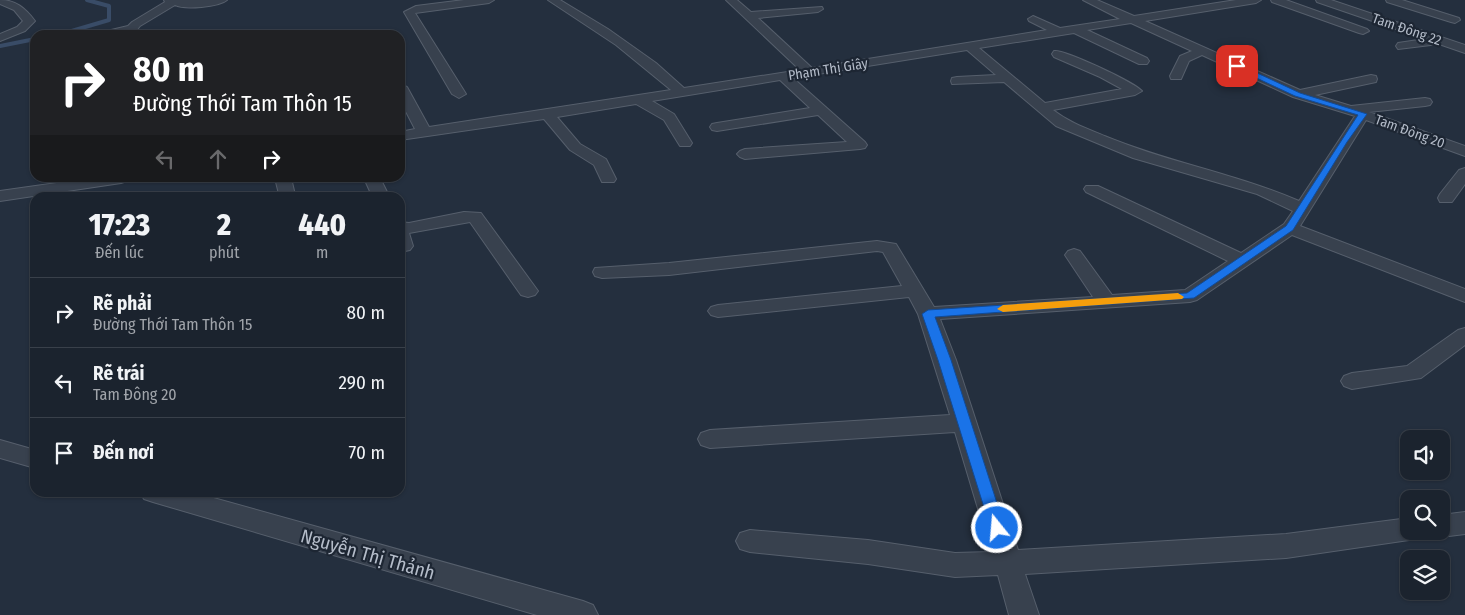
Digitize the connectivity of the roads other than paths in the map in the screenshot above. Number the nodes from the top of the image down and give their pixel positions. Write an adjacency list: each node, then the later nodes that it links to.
1 (0, 0): 23 (street)
2 (222, 0): 12 (street)
3 (489, 0): 38 (street)
4 (553, 0): 37 (street)
5 (731, 0): 15 (street)
6 (1088, 0): 17 (street, Tam Đông 20)
7 (1183, 0): 13 (street)
8 (1256, 0): 13 (street, Phạm Thị Giây)
9 (1276, 0): 20 (street)
10 (1321, 0): 20 (street, Tam Đông 22)
11 (1391, 0): 18 (street)
12 (172, 1): 21 (street)
13 (1206, 8): 17 (street, Phạm Thị Giây)
14 (818, 9): 15 (street)
15 (748, 16): 31 (street)
16 (1032, 19): 22 (street)
17 (1134, 19): 19 (street, Phạm Thị Giây); 28 (street, Tam Đông 20)
18 (1455, 20)
19 (1075, 29): 22 (street, Phạm Thị Giây); 30 (street)
20 (1407, 29): 24 (street, Tam Đông 22)
21 (125, 30)
22 (1059, 32): 25 (street, Phạm Thị Giây)
23 (0, 38)
24 (1441, 40): 26 (street); 27 (street, Tam Đông 22)
25 (970, 46): 31 (street, Phạm Thị Giây); 34 (street)
26 (1402, 46)
27 (1463, 47)
28 (1203, 50): 33 (street); 39 (street, Tam Đông 20)
29 (1058, 54): 43 (street)
30 (1143, 61)
31 (810, 72): 32 (street, Phạm Thị Giây)
32 (783, 76): 37 (street, Phạm Thị Giây); 44 (street)
33 (1176, 76)
34 (1007, 78): 36 (street); 43 (street)
35 (1372, 79): 39 (street)
36 (957, 81)
37 (681, 92): 41 (street, Phạm Thị Giây)
38 (459, 94)
39 (1298, 94): 45 (street, Tam Đông 20)
40 (405, 96): 48 (street)
41 (638, 99): 46 (street, Phạm Thị Giây); 50 (street)
42 (1424, 102): 45 (street)
43 (1042, 108): 62 (street)
44 (822, 110): 47 (street); 52 (street)
45 (1356, 112): 51 (street, Tam Đông 20); 62 (street)
46 (547, 114): 48 (street, Phạm Thị Giây); 54 (street)
47 (716, 128)
48 (424, 132): 49 (street, Phạm Thị Giây)
49 (405, 135)
50 (685, 143)
51 (1465, 151)
52 (745, 154)
53 (1465, 173): 61 (street)
54 (608, 179)
55 (108, 182): 57 (street)
56 (1092, 189): 66 (street)
57 (80, 191): 58 (street)
58 (64, 192)
59 (30, 194): 60 (street)
60 (0, 196)
61 (1446, 198)
62 (1302, 208): 64 (street)
63 (405, 228): 68 (street)
64 (1290, 228): 66 (street); 70 (street)
65 (1074, 255): 71 (street)
66 (1242, 261): 71 (street)
67 (602, 272): 69 (street)
68 (528, 290)
69 (914, 291): 72 (street); 73 (street)
70 (1465, 296)
71 (1107, 302): 73 (street)
72 (718, 311)
73 (928, 314): 76 (street)
74 (1465, 335): 75 (street)
75 (1352, 381)
76 (964, 423): 77 (street); 85 (street)
77 (710, 439)
78 (0, 449): 79 (street)
79 (30, 458)
80 (170, 497): 86 (street, Nguyễn Thị Thảnh)
81 (1465, 523): 82 (street)
82 (1450, 525)
83 (1400, 530): 85 (street)
84 (750, 541): 85 (street)
85 (1008, 564): 87 (street)
86 (583, 615)
87 (1024, 615)

